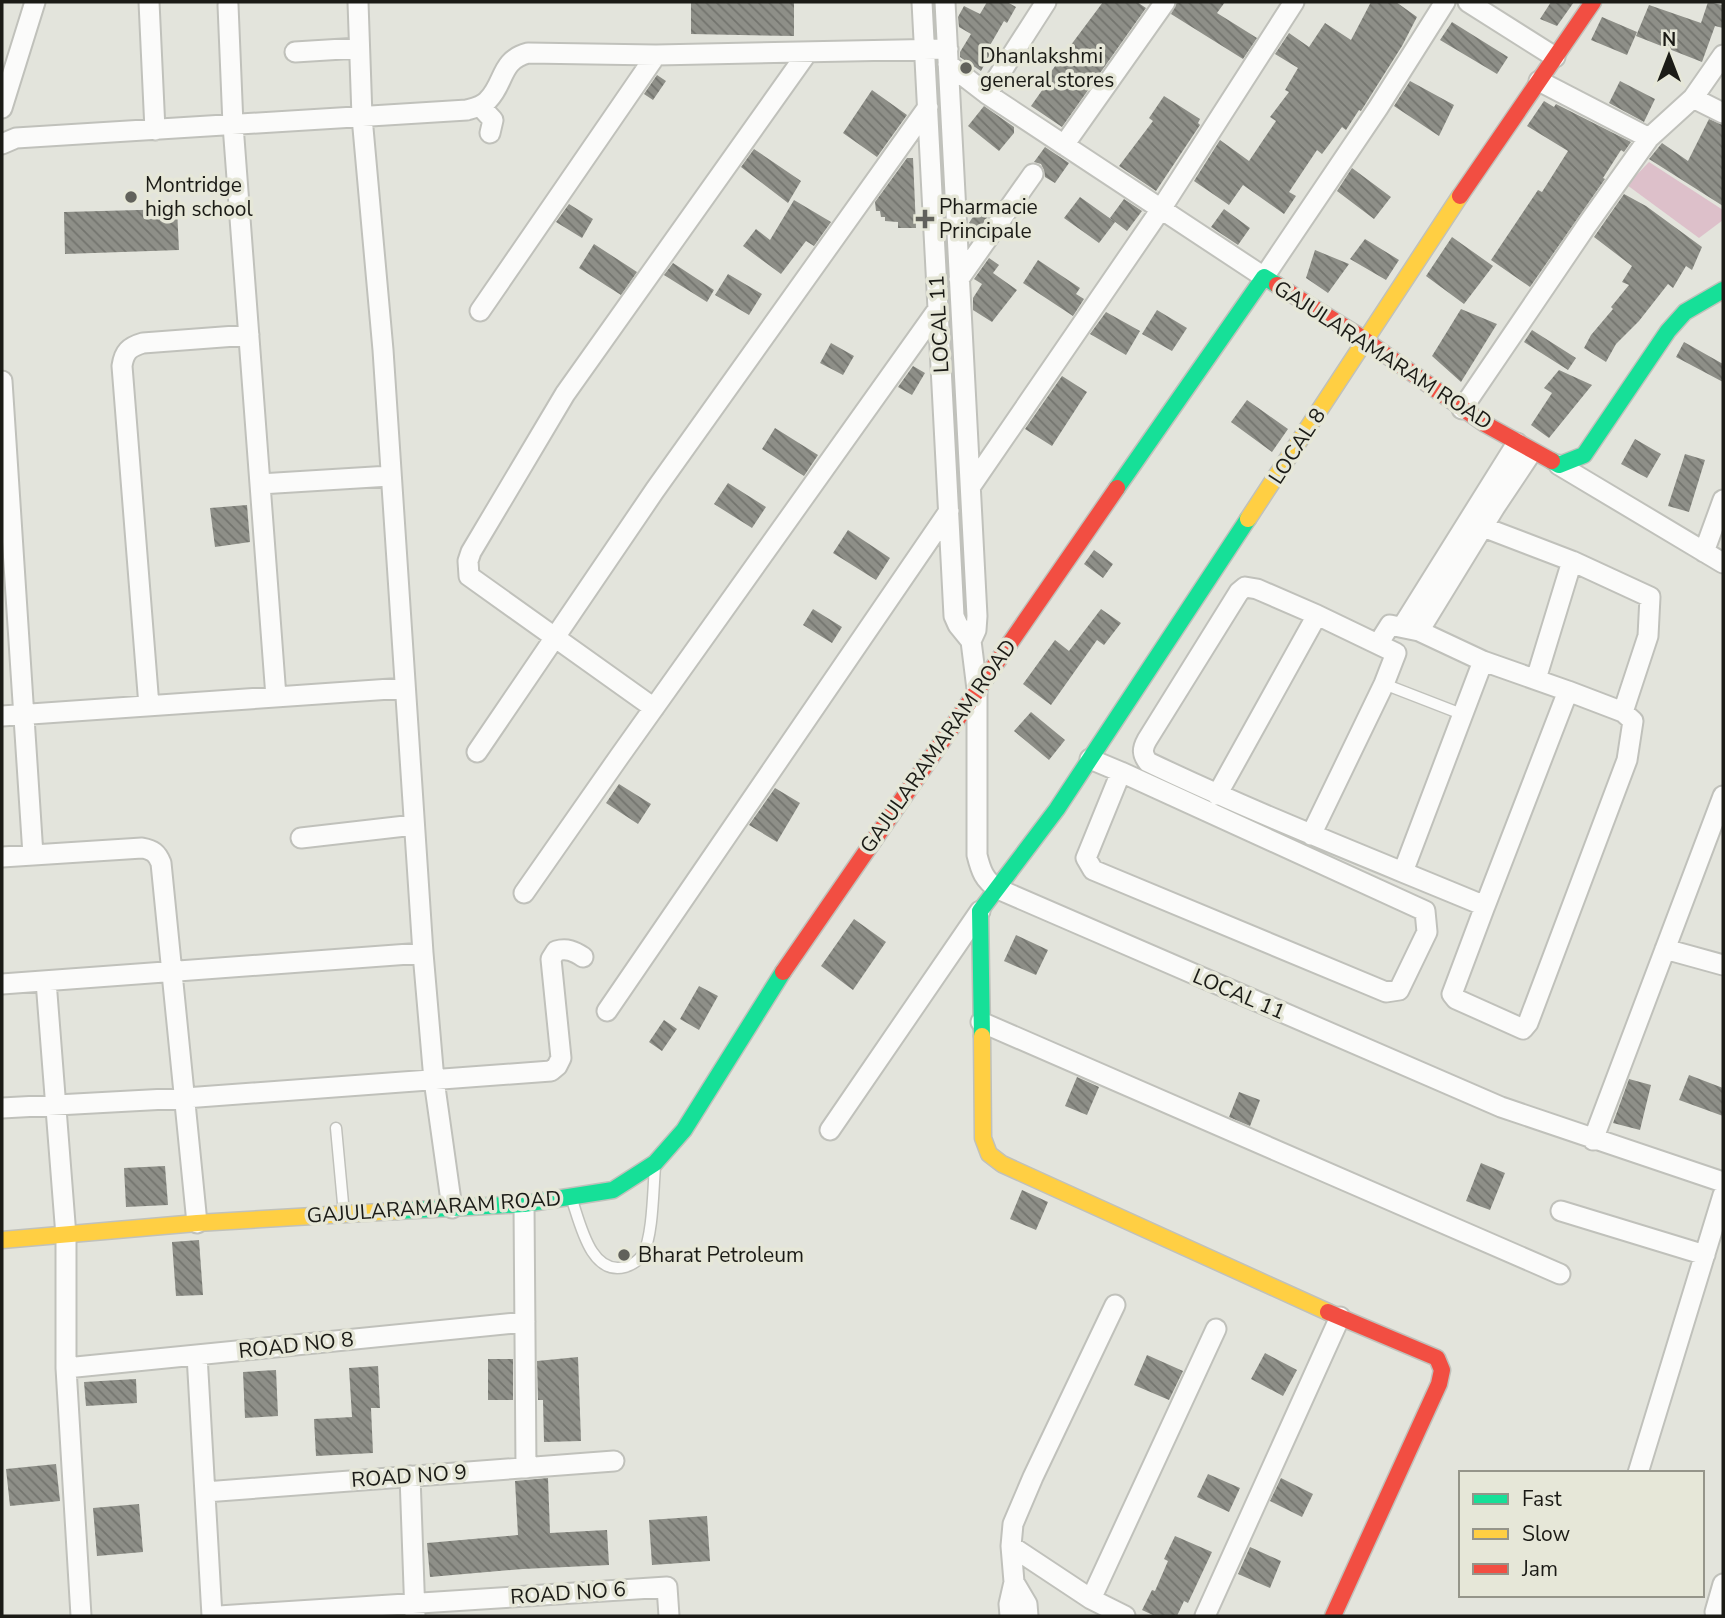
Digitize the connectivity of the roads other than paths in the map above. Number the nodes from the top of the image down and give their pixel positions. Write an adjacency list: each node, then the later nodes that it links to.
1 (35, 2): 26 (street)
2 (149, 2): 30 (street)
3 (358, 2): 13 (street)
4 (922, 2): 14 (street, LOCAL 11)
5 (945, 2): 19 (street, LOCAL 11)
6 (1046, 2): 22 (street)
7 (1165, 2): 34 (street)
8 (1294, 2): 36 (street)
9 (1445, 2): 39 (street)
10 (1468, 2): 20 (street)
11 (1593, 2): 20 (main road, LOCAL 8)
12 (228, 5): 29 (street)
13 (359, 48): 15 (street); 28 (street)
14 (925, 49): 16 (street); 19 (street); 25 (street, LOCAL 11)
15 (295, 52)
16 (807, 53): 17 (street); 63 (street)
17 (656, 55): 24 (street); 43 (street)
18 (1723, 55): 23 (street)
19 (948, 56): 22 (street); 37 (street, LOCAL 11)
20 (1555, 57): 21 (main road, LOCAL 8)
21 (1539, 81): 32 (street); 45 (main road, LOCAL 8)
22 (987, 94): 34 (street)
23 (1693, 98): 27 (street); 32 (street)
24 (480, 106): 28 (street); 31 (street)
25 (928, 107): 38 (street, LOCAL 11); 63 (street)
26 (2, 108)
27 (1723, 113)
28 (362, 117): 29 (street); 52 (street)
29 (233, 125): 30 (street); 44 (street)
30 (155, 130): 33 (street)
31 (490, 133)
32 (1649, 138): 47 (street)
33 (2, 144)
34 (1064, 145): 36 (street)
35 (1033, 174): 40 (street)
36 (1161, 209): 39 (street); 54 (street)
37 (958, 239): 38 (street); 40 (street, LOCAL 11)
38 (935, 241): 42 (street, LOCAL 11)
39 (1264, 277): 45 (main road, GAJULARAMARAM ROAD); 70 (main road, GAJULARAMARAM ROAD)
40 (959, 279): 48 (street, LOCAL 11)
41 (1723, 290): 51 (main road)
42 (939, 309): 50 (street, LOCAL 11); 74 (street)
43 (480, 310)
44 (249, 335): 53 (street); 73 (street)
45 (1366, 341): 47 (main road, GAJULARAMARAM ROAD); 80 (main road, LOCAL 8)
46 (2, 380): 76 (street)
47 (1462, 409): 49 (main road, GAJULARAMARAM ROAD)
48 (969, 447): 50 (street); 54 (street, LOCAL 11)
49 (1524, 448): 51 (main road, GAJULARAMARAM ROAD); 57 (street)
50 (946, 449): 56 (street, LOCAL 11)
51 (1559, 465): 58 (street)
52 (390, 476): 53 (street); 69 (street)
53 (260, 484): 72 (street)
54 (971, 485): 64 (street, LOCAL 11)
55 (1723, 500): 58 (street)
56 (949, 511): 64 (street, LOCAL 11); 101 (street)
57 (1476, 523): 59 (street); 62 (street)
58 (1704, 552): 60 (street)
59 (1572, 561): 67 (street); 75 (street)
60 (1723, 563)
61 (1317, 615): 65 (street); 82 (street); 82 (street)
62 (1411, 629): 65 (street); 66 (street)
63 (557, 638): 74 (street); 79 (street)
64 (971, 641): 70 (street, LOCAL 11)
65 (1378, 644): 68 (street)
66 (1483, 662): 67 (street); 77 (street)
67 (1536, 679): 71 (street)
68 (1384, 684): 77 (lane); 85 (street)
69 (405, 688): 72 (street); 84 (street)
70 (976, 689): 90 (street, LOCAL 11); 110 (main road, GAJULARAMARAM ROAD)
71 (1568, 691): 75 (street); 92 (street)
72 (276, 697): 73 (street)
73 (149, 706): 76 (street)
74 (654, 708): 91 (street)
75 (1623, 712): 92 (street)
76 (24, 715): 78 (street); 87 (street)
77 (1464, 715): 89 (street)
78 (2, 716)
79 (477, 752)
80 (1090, 759): 81 (street); 90 (main road, LOCAL 8)
81 (1121, 772): 81 (street)
82 (1217, 795): 85 (street)
83 (1723, 796): 94 (street)
84 (414, 825): 86 (street); 95 (street)
85 (1311, 835): 89 (street)
86 (301, 838)
87 (33, 856): 88 (street); 98 (street)
88 (2, 857)
89 (1403, 872): 92 (street)
90 (998, 889): 93 (main road, LOCAL 8); 109 (street, LOCAL 11)
91 (524, 893)
92 (1485, 906)
93 (980, 911): 102 (main road); 108 (street)
94 (1665, 949): 97 (street); 109 (street)
95 (423, 953): 98 (street); 103 (street)
96 (583, 957): 103 (street)
97 (1723, 965)
98 (174, 971): 99 (street); 104 (street)
99 (46, 981): 100 (street); 105 (street)
100 (2, 984)
101 (607, 1012)
102 (981, 1022): 122 (street); 124 (main road)
103 (434, 1080): 104 (street); 115 (street)
104 (185, 1098): 105 (street); 118 (street)
105 (56, 1104): 106 (street); 119 (street)
106 (2, 1108)
107 (336, 1128): 117 (lane)
108 (830, 1130)
109 (1593, 1140): 111 (street, LOCAL 11)
110 (655, 1163): 113 (main road, GAJULARAMARAM ROAD); 113 (lane)
111 (1723, 1182)
112 (1723, 1195): 121 (street)
113 (571, 1197): 114 (main road, GAJULARAMARAM ROAD)
114 (524, 1204): 115 (main road, GAJULARAMARAM ROAD); 125 (street)
115 (452, 1208): 117 (main road, GAJULARAMARAM ROAD)
116 (1561, 1211): 121 (street)
117 (344, 1214): 118 (main road, GAJULARAMARAM ROAD)
118 (197, 1223): 119 (main road, GAJULARAMARAM ROAD)
119 (66, 1236): 120 (main road, GAJULARAMARAM ROAD); 128 (street)
120 (2, 1240)
121 (1705, 1255): 131 (street)
122 (1560, 1274)
123 (1115, 1306): 134 (street)
124 (1340, 1317): 147 (street); 148 (main road)
125 (525, 1322): 127 (street, ROAD NO 8); 130 (street)
126 (1216, 1329): 137 (street)
127 (197, 1355): 128 (street, ROAD NO 8); 133 (street)
128 (66, 1368): 140 (street)
129 (614, 1461): 130 (street, ROAD NO 9)
130 (526, 1468): 132 (street, ROAD NO 9)
131 (1639, 1471)
132 (410, 1476): 133 (street, ROAD NO 9); 138 (street)
133 (205, 1492): 141 (street)
134 (1011, 1546): 135 (street); 137 (street)
135 (1014, 1582): 144 (street); 145 (street)
136 (1723, 1584): 139 (street)
137 (1091, 1599): 146 (street)
138 (415, 1610): 142 (street, ROAD NO 6); 143 (street, ROAD NO 6)
139 (1714, 1612)
140 (81, 1616)
141 (212, 1616)
142 (219, 1616)
143 (669, 1616)
144 (1010, 1616)
145 (1028, 1616)
146 (1125, 1616)
147 (1205, 1616)
148 (1333, 1616)

